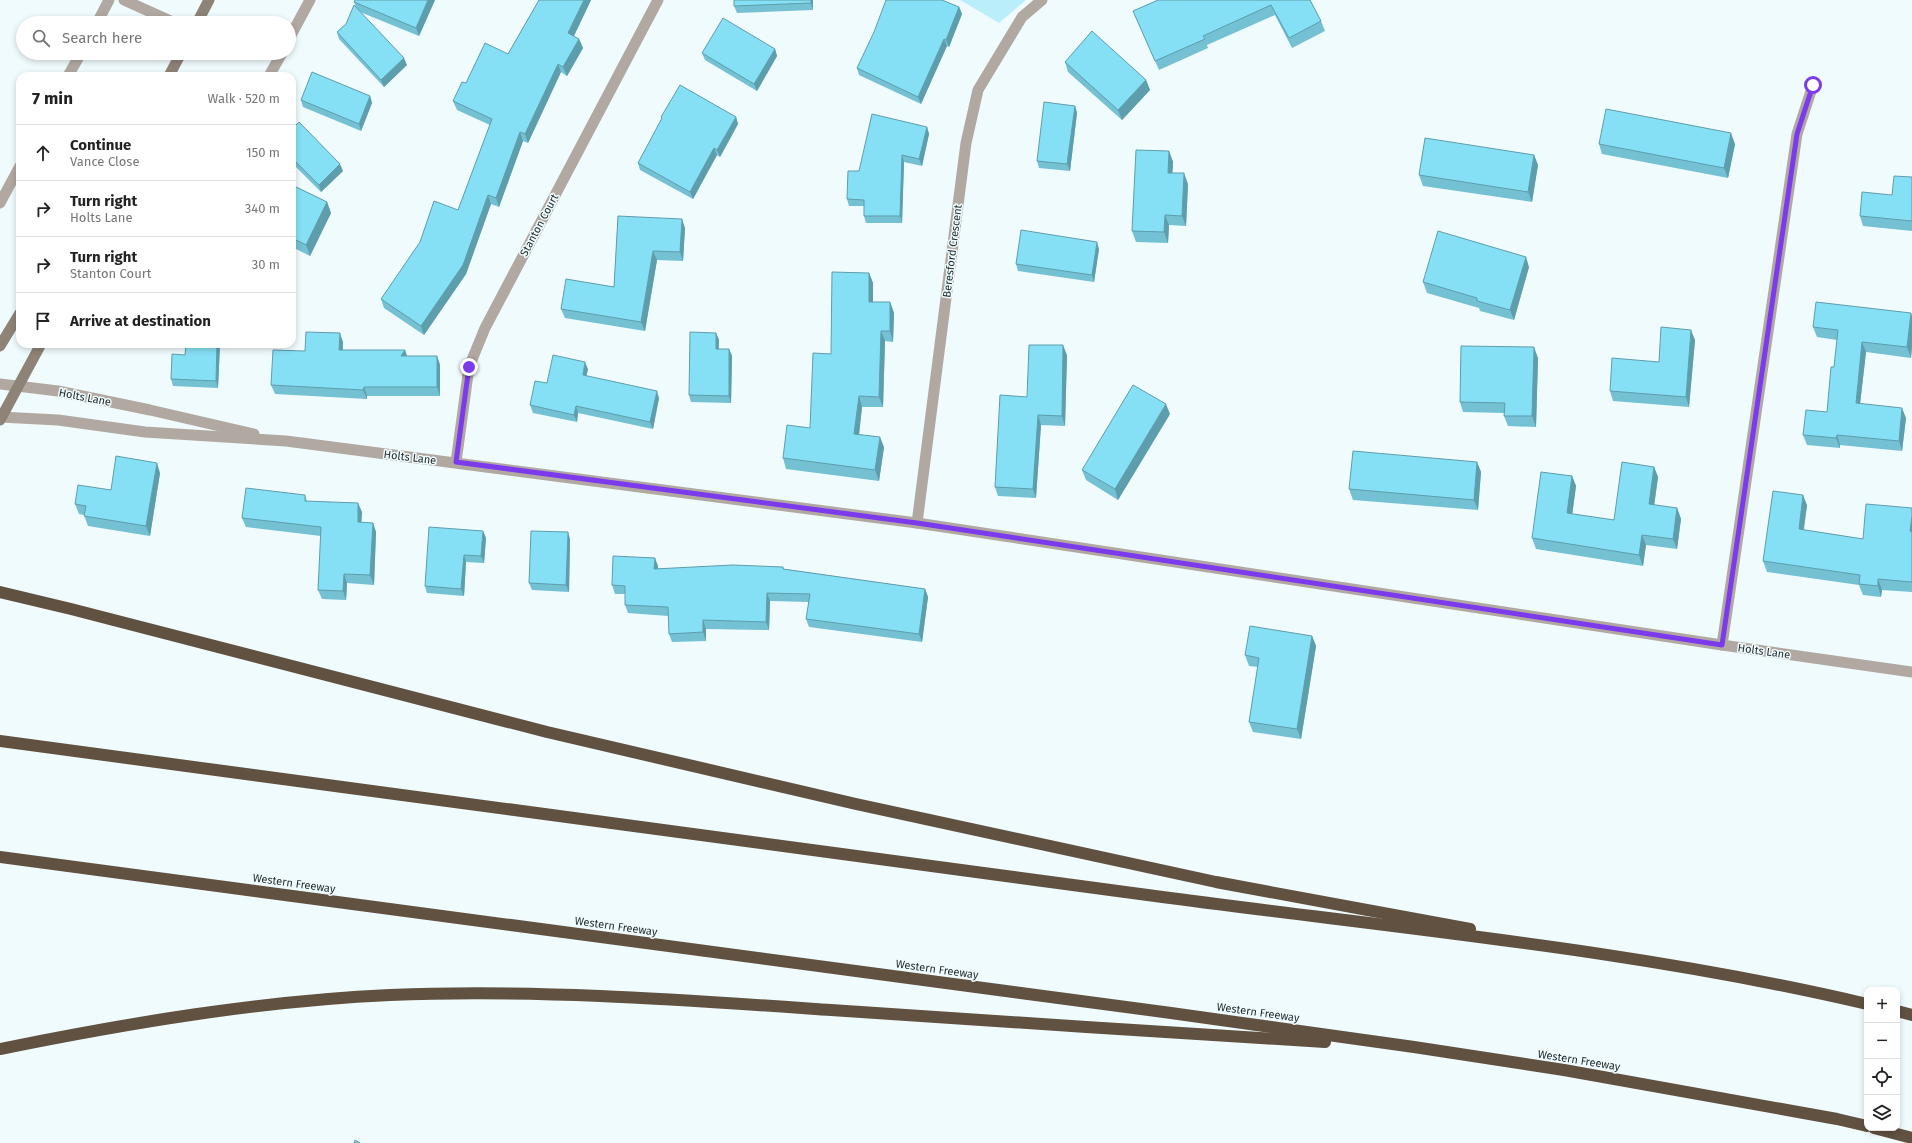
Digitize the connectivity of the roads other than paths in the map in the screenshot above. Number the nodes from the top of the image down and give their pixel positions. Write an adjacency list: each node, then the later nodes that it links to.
1 (109, 0): 7 (street)
2 (124, 0): 8 (street)
3 (209, 0): 9 (main road)
4 (310, 0): 10 (street)
5 (658, 0): 27 (street, Stanton Court)
6 (1042, 0): 28 (street, Beresford Crescent)
7 (101, 16)
8 (159, 16)
9 (201, 16)
10 (296, 26)
11 (76, 60): 14 (street)
12 (178, 60): 15 (main road)
13 (278, 60): 16 (street)
14 (70, 72)
15 (172, 72)
16 (271, 72)
17 (1813, 85): 30 (street)
18 (16, 173): 19 (street)
19 (0, 203)
20 (16, 320): 21 (main road)
21 (0, 346)
22 (39, 348): 24 (main road)
23 (0, 384): 24 (street, Holts Lane)
24 (19, 386): 25 (main road); 26 (street, Holts Lane)
25 (1, 418): 26 (street, Holts Lane)
26 (286, 441): 27 (street, Holts Lane)
27 (456, 462): 28 (street, Holts Lane)
28 (917, 523): 30 (street, Holts Lane)
29 (0, 592): 34 (highway)
30 (1722, 645): 31 (street, Holts Lane)
31 (1912, 672)
32 (0, 741): 34 (highway)
33 (0, 857): 38 (highway, Western Freeway)
34 (1579, 951): 35 (highway)
35 (1864, 1003)
36 (1900, 1013): 37 (highway)
37 (1912, 1015)
38 (1414, 1047): 39 (highway); 40 (highway, Western Freeway)
39 (0, 1049)
40 (1864, 1125)
41 (1885, 1131): 42 (highway)
42 (1912, 1138)

